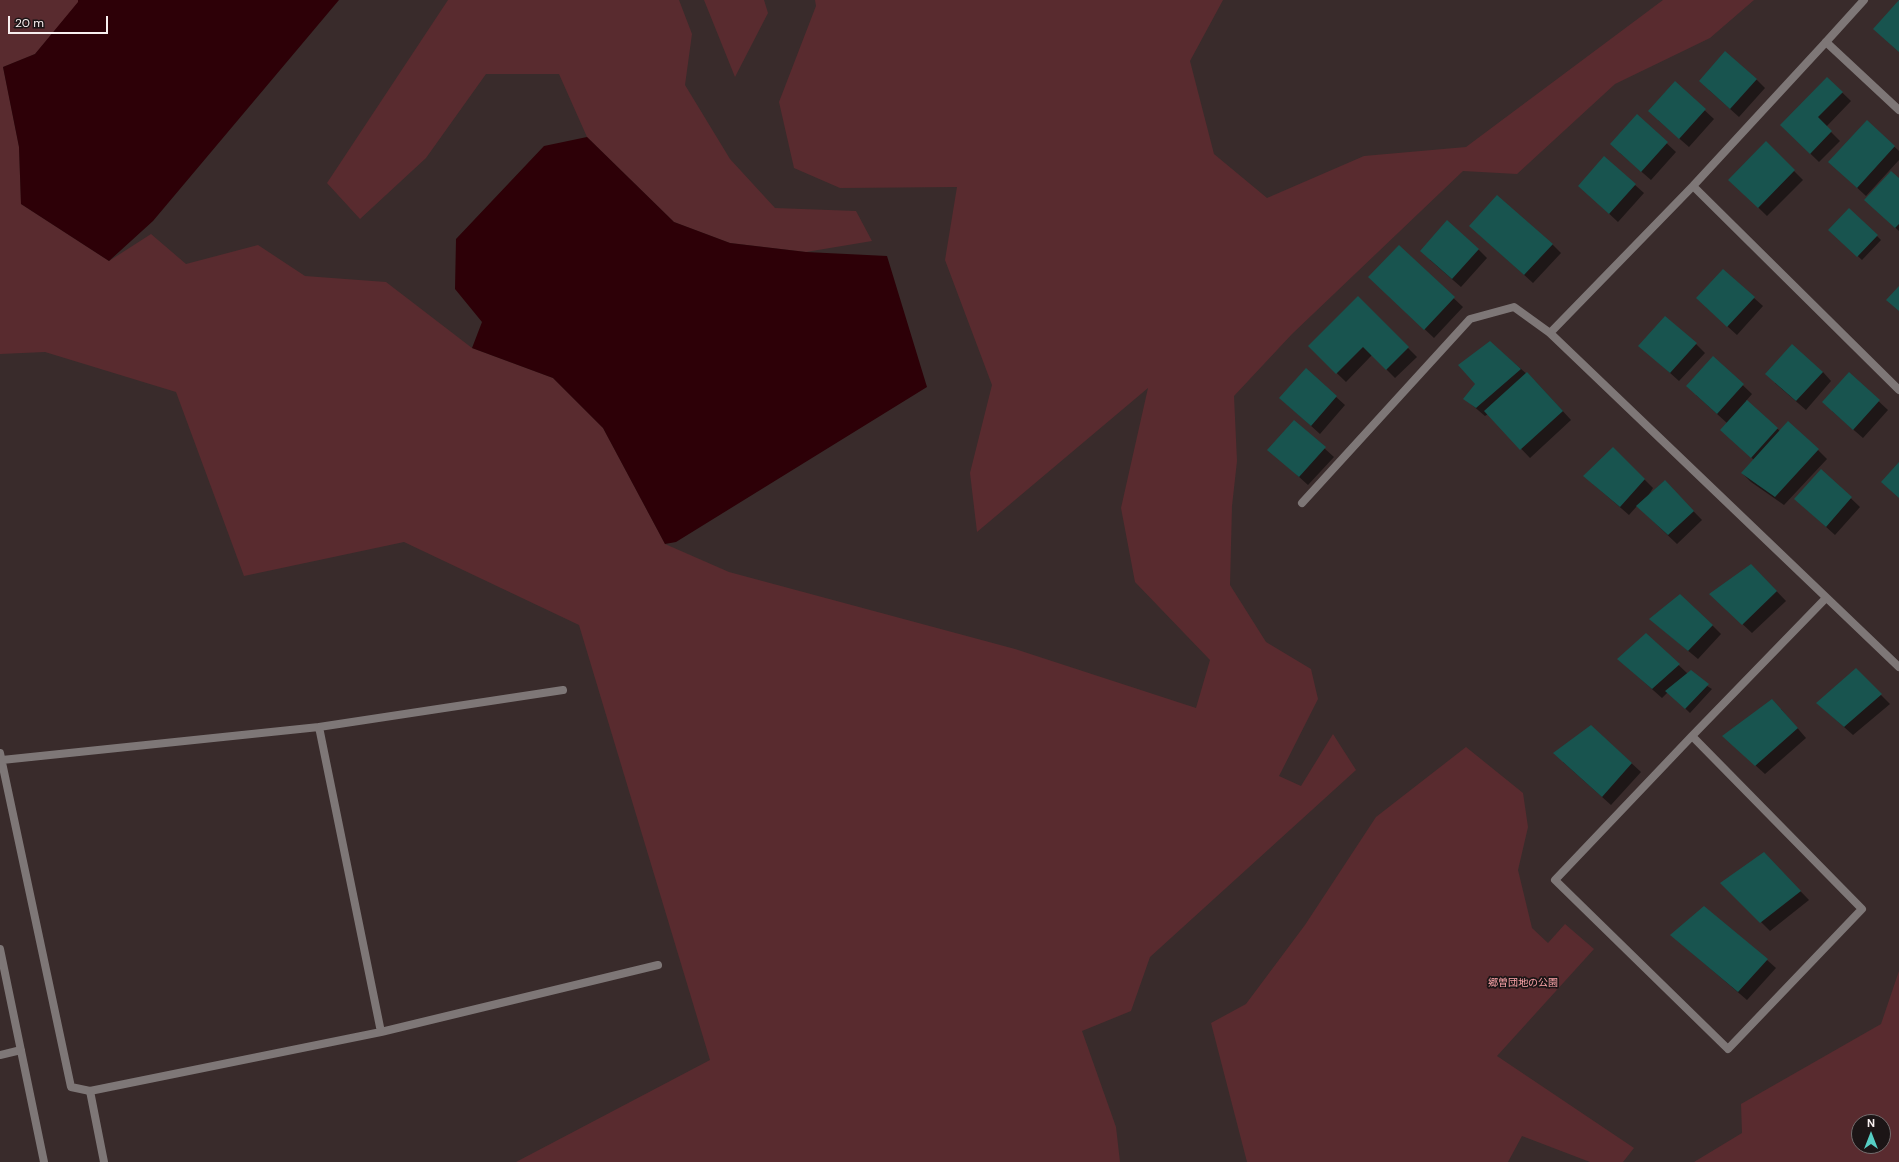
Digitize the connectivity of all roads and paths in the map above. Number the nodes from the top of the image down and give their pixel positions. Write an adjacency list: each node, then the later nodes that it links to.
1 (1864, 0): 2 (street)
2 (1826, 42): 3 (street); 4 (street)
3 (1899, 110)
4 (1694, 186): 5 (street); 6 (street)
5 (1550, 333): 7 (street); 8 (street)
6 (1899, 390)
7 (1302, 503)
8 (1826, 598): 9 (street); 12 (street)
9 (1899, 667)
10 (563, 690): 11 (street)
11 (319, 727): 13 (street); 18 (street)
12 (1692, 736): 12 (street)
13 (1, 756): 21 (street)
14 (0, 950): 16 (street)
15 (658, 965): 18 (street)
16 (9, 992): 17 (street); 19 (street)
17 (0, 994)
18 (381, 1032): 21 (street)
19 (21, 1050): 20 (street); 22 (street)
20 (0, 1055)
21 (90, 1091): 23 (street)
22 (44, 1162)
23 (104, 1162)

